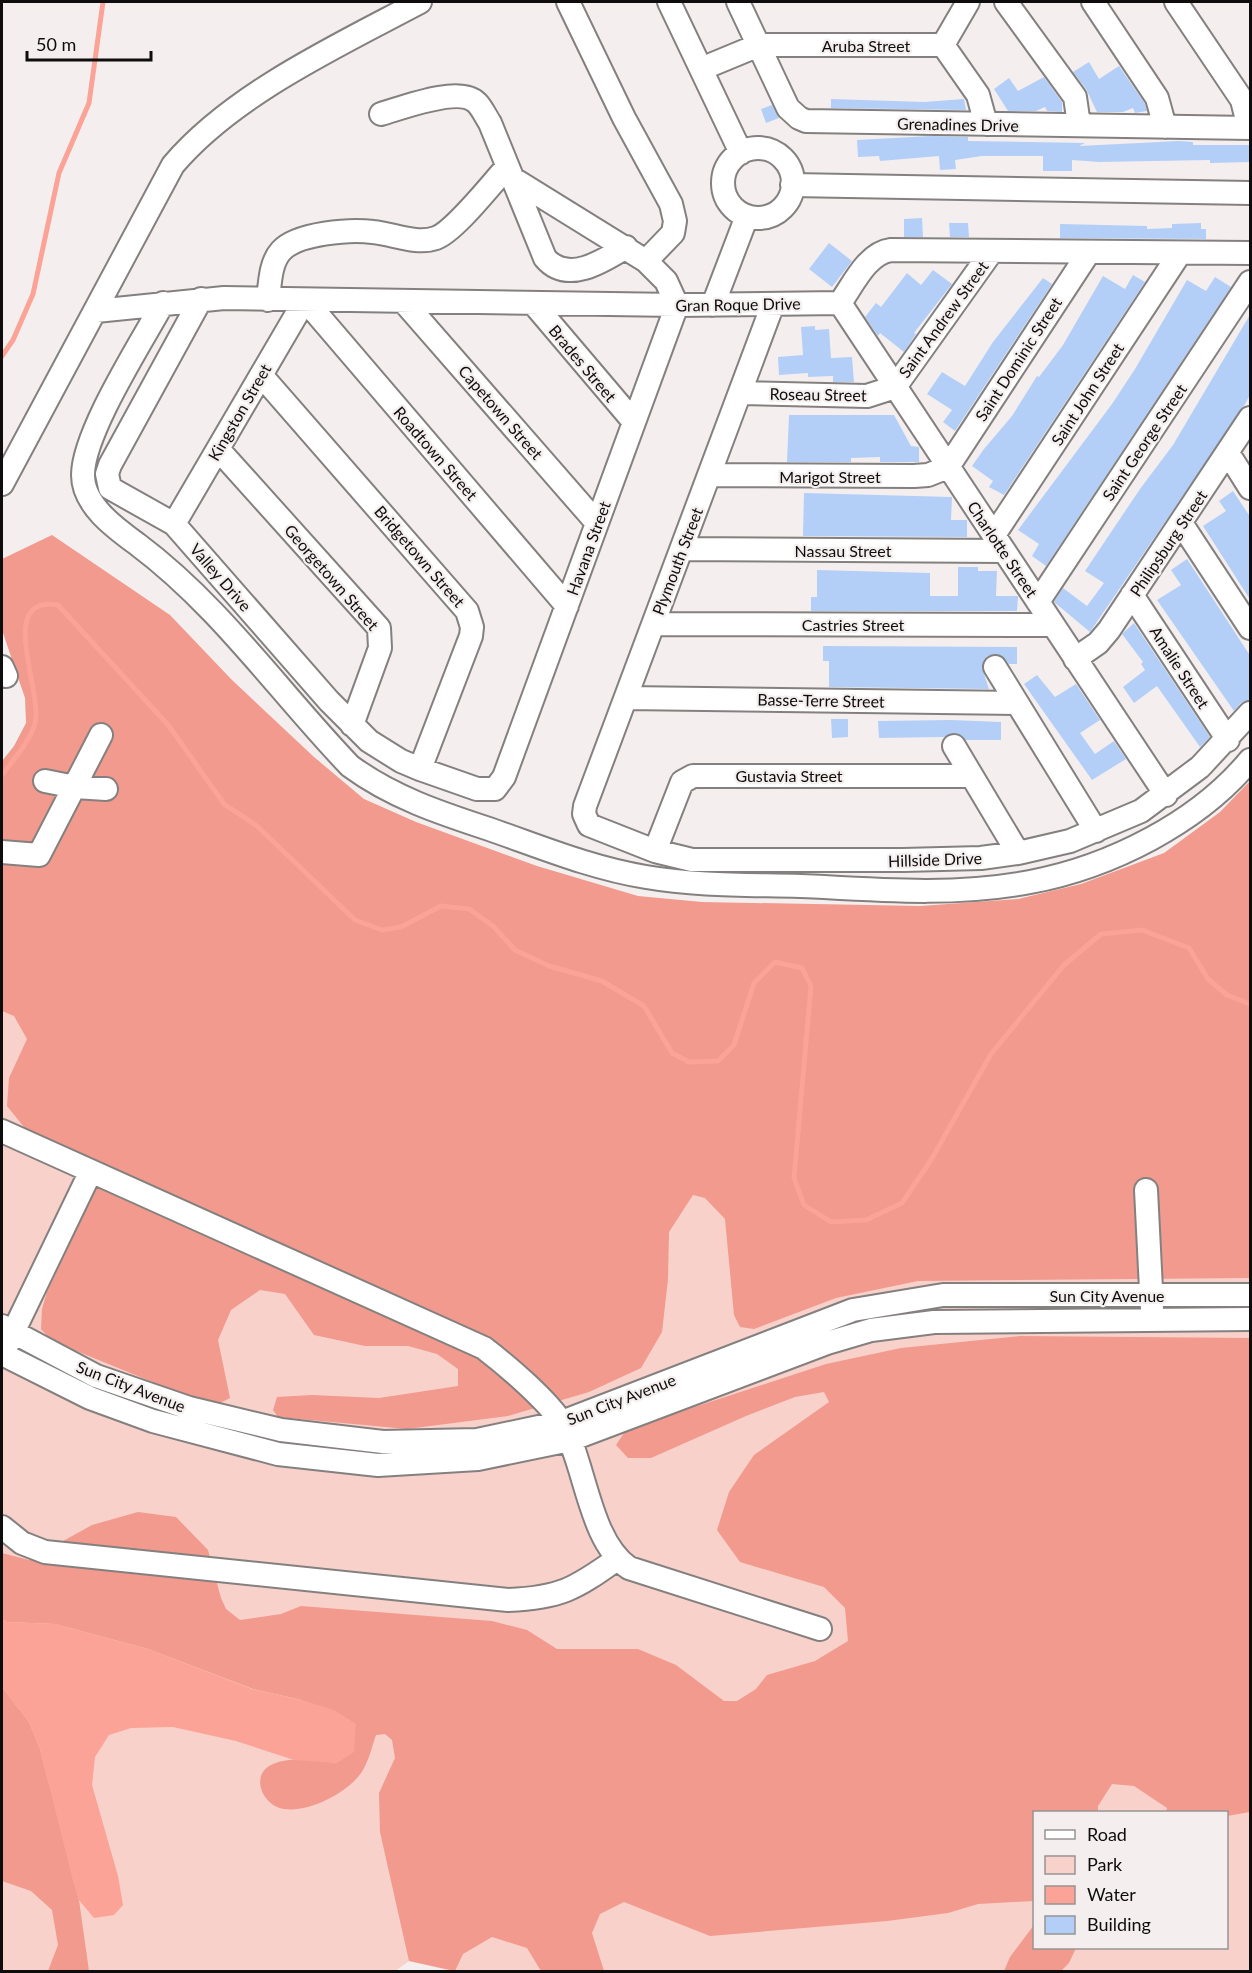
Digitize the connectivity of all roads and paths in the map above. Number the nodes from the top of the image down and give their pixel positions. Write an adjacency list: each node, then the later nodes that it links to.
1 (420, 2): 39 (street)
2 (568, 2): 27 (street)
3 (669, 2): 11 (street)
4 (738, 2): 9 (street, Grenadines Drive)
5 (968, 2): 10 (street)
6 (1006, 2): 14 (street)
7 (1093, 2): 15 (street)
8 (1176, 2): 16 (street)
9 (759, 45): 10 (street, Aruba Street); 11 (street, Aruba Street); 13 (street, Grenadines Drive)
10 (943, 45): 13 (street)
11 (701, 69): 17 (street)
12 (381, 114): 18 (street)
13 (986, 124): 14 (street, Grenadines Drive)
14 (1079, 125): 15 (street, Grenadines Drive)
15 (1165, 127): 16 (street, Grenadines Drive)
16 (1250, 128)
17 (741, 153): 19 (street); 21 (street)
18 (510, 172): 22 (street); 22 (street); 30 (street)
19 (792, 185): 20 (street); 21 (street)
20 (1251, 193)
21 (747, 216): 38 (street)
22 (626, 247): 27 (street)
23 (992, 251): 24 (street); 35 (street); 41 (street, Saint Andrew Street)
24 (1089, 252): 25 (street); 47 (street, Saint Dominic Street)
25 (1180, 253): 26 (street); 54 (street, Saint John Street)
26 (1251, 253)
27 (646, 261): 37 (street)
28 (1251, 282): 57 (street, Saint George Street)
29 (201, 299): 30 (street, Gran Roque Drive); 33 (street, Gran Roque Drive); 53 (street, Valley Drive)
30 (268, 300): 31 (street, Gran Roque Drive)
31 (305, 300): 32 (street, Gran Roque Drive); 40 (street, Kingston Street); 58 (street, Roadtown Street)
32 (404, 302): 34 (street, Gran Roque Drive); 51 (street, Capetown Street)
33 (163, 303): 39 (street, Gran Roque Drive); 71 (street)
34 (533, 303): 37 (street, Gran Roque Drive); 44 (street, Brades Street)
35 (840, 303): 36 (street, Gran Roque Drive); 41 (street, Charlotte Street)
36 (773, 304): 38 (street, Gran Roque Drive); 42 (street, Plymouth Street)
37 (677, 305): 38 (street, Gran Roque Drive); 44 (street, Havana Street)
38 (713, 305)
39 (96, 311): 49 (street)
40 (261, 375): 45 (street, Kingston Street); 72 (street, Bridgetown Street)
41 (895, 387): 42 (street, Roseau Street); 47 (street, Charlotte Street)
42 (740, 393): 48 (street, Plymouth Street)
43 (1251, 418): 46 (street, Philipsburg Street)
44 (634, 423): 51 (street, Havana Street)
45 (218, 449): 53 (street, Kingston Street); 67 (street, Georgetown Street)
46 (1228, 453): 50 (street); 52 (street, Philipsburg Street)
47 (948, 466): 48 (street, Marigot Street); 54 (street, Charlotte Street)
48 (709, 475): 55 (street, Plymouth Street)
49 (2, 484)
50 (1251, 488)
51 (597, 523): 58 (street, Havana Street)
52 (1181, 523): 56 (street, Philipsburg Street); 61 (street)
53 (174, 524): 67 (street, Valley Drive)
54 (999, 543): 55 (street, Nassau Street); 57 (street, Charlotte Street)
55 (682, 549): 59 (street, Plymouth Street)
56 (1132, 595): 62 (street, Philipsburg Street); 69 (street, Amalie Street)
57 (1038, 602): 60 (street, Charlotte Street)
58 (567, 606): 77 (street, Havana Street)
59 (654, 624): 60 (street, Castries Street); 64 (street, Plymouth Street)
60 (1053, 625): 62 (street, Charlotte Street)
61 (1251, 628)
62 (1075, 659): 78 (street, Charlotte Street)
63 (995, 667): 65 (street)
64 (626, 698): 65 (street, Basse-Terre Street); 79 (street, Plymouth Street)
65 (1017, 703): 80 (street)
66 (1251, 713): 69 (street, Hillside Drive)
67 (352, 725): 72 (street, Valley Drive)
68 (101, 735): 75 (street)
69 (1228, 740): 78 (street, Hillside Drive)
70 (954, 746): 73 (street)
71 (1251, 760)
72 (420, 769): 77 (street, Valley Drive)
73 (971, 776): 81 (street, Gustavia Street); 83 (street)
74 (45, 781): 75 (street)
75 (75, 787): 76 (street); 82 (street)
76 (106, 789)
77 (495, 789)
78 (1166, 795): 80 (street, Hillside Drive)
79 (584, 818): 81 (street, Hillside Drive)
80 (1096, 831): 83 (street, Hillside Drive)
81 (655, 851): 83 (street, Hillside Drive)
82 (2, 852)
83 (1018, 853)
84 (2, 1131): 85 (street)
85 (90, 1173): 91 (street); 93 (street)
86 (1146, 1190): 87 (street)
87 (1151, 1295): 88 (street, Sun City Avenue); 90 (street); 93 (street, Sun City Avenue)
88 (1251, 1295)
89 (1251, 1319): 90 (street, Sun City Avenue)
90 (1152, 1320): 93 (street, Sun City Avenue)
91 (7, 1330): 92 (street); 93 (street, Sun City Avenue)
92 (2, 1355): 93 (street, Sun City Avenue)
93 (566, 1431): 95 (street)
94 (2, 1527): 95 (street)
95 (617, 1559): 96 (street)
96 (820, 1629)

